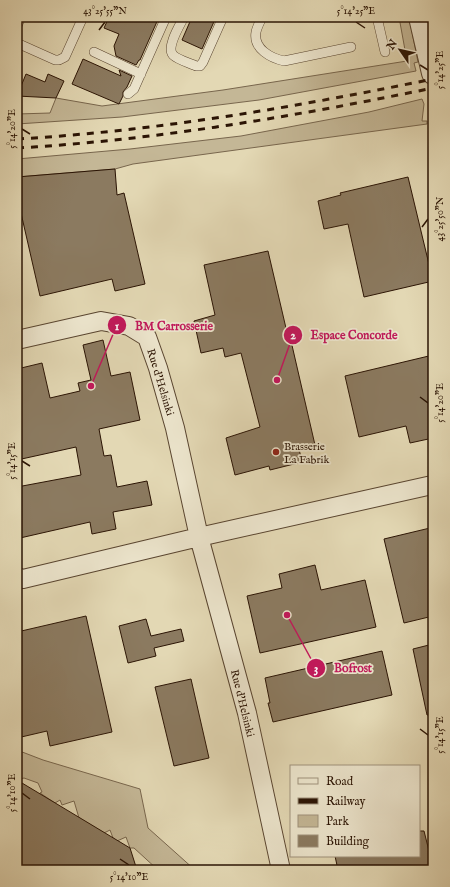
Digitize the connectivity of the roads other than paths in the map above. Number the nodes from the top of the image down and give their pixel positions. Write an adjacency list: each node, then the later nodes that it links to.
1 (21, 17): 9 (lane)
2 (83, 17): 10 (lane)
3 (166, 17): 15 (lane)
4 (184, 17): 5 (lane)
5 (223, 17)
6 (262, 17): 11 (lane)
7 (377, 17): 13 (lane)
8 (420, 17): 14 (street)
9 (17, 26)
10 (17, 43)
11 (351, 47)
12 (94, 52): 15 (lane)
13 (385, 52)
14 (432, 66)
15 (141, 74): 16 (lane)
16 (128, 94)
17 (17, 340): 19 (street, Rue d'Helsinki)
18 (433, 485): 19 (street)
19 (199, 536): 20 (street); 21 (street, Rue d'Helsinki)
20 (17, 577)
21 (281, 870)

